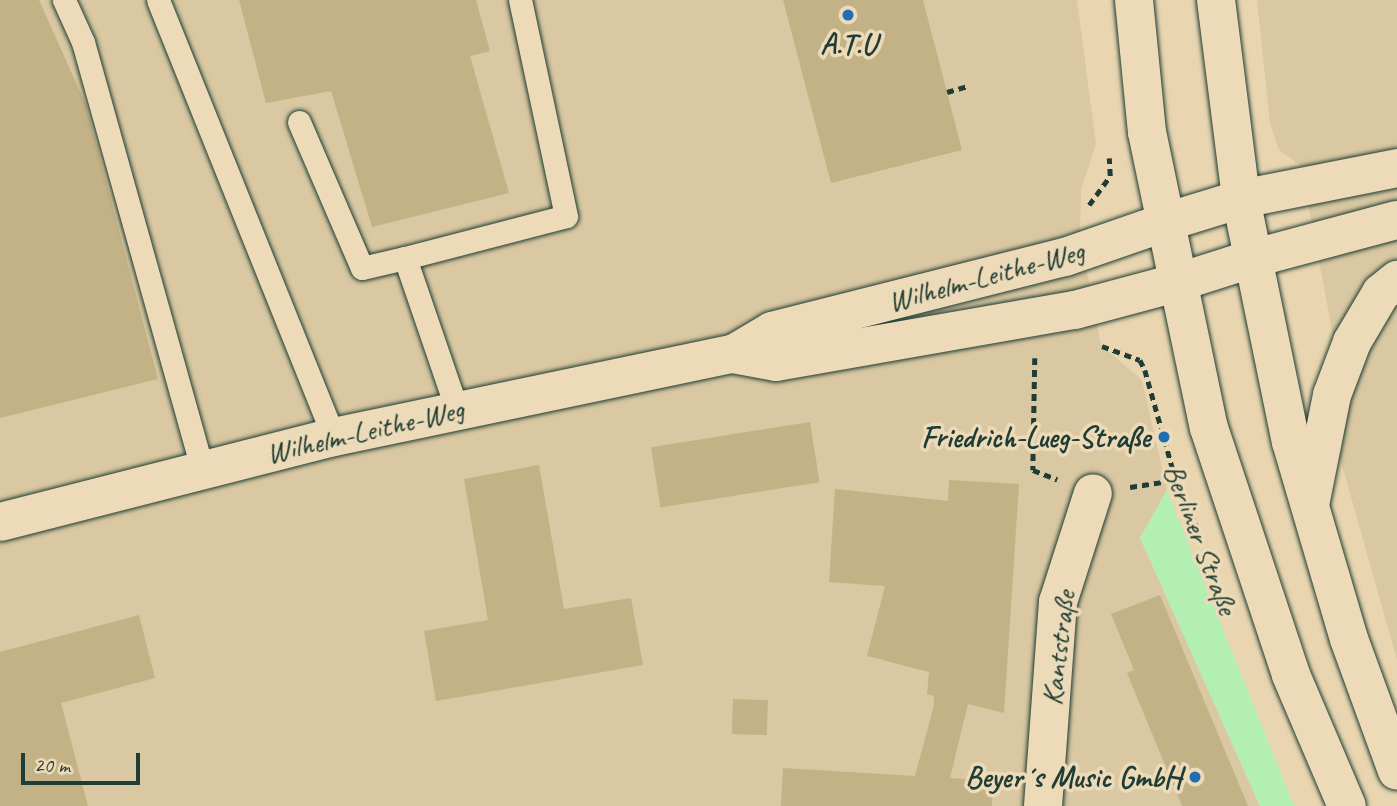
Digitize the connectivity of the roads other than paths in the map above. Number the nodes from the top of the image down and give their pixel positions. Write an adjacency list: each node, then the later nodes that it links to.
1 (64, 0): 18 (lane)
2 (159, 0): 17 (lane)
3 (520, 0): 11 (lane)
4 (1134, 0): 10 (street, Berliner Straße)
5 (1216, 0): 8 (street)
6 (299, 122): 11 (lane)
7 (1397, 168): 8 (street)
8 (1241, 199): 10 (street, Wilhelm-Leithe-Weg); 12 (street)
9 (1397, 220): 12 (street)
10 (1166, 222): 14 (street, Berliner Straße); 15 (street, Wilhelm-Leithe-Weg)
11 (405, 258): 16 (lane)
12 (1251, 258): 14 (street, Wilhelm-Leithe-Weg); 20 (street)
13 (1397, 280): 20 (street)
14 (1176, 283): 15 (street, Wilhelm-Leithe-Weg); 24 (street, Berliner Straße)
15 (733, 354): 16 (street, Wilhelm-Leithe-Weg)
16 (457, 410): 17 (street, Wilhelm-Leithe-Weg)
17 (334, 437): 18 (street, Wilhelm-Leithe-Weg)
18 (202, 469): 21 (street, Wilhelm-Leithe-Weg)
19 (1093, 493): 23 (street, Kantstraße)
20 (1310, 505): 22 (street)
21 (0, 522)
22 (1397, 771)
23 (1043, 806)
24 (1347, 806)

